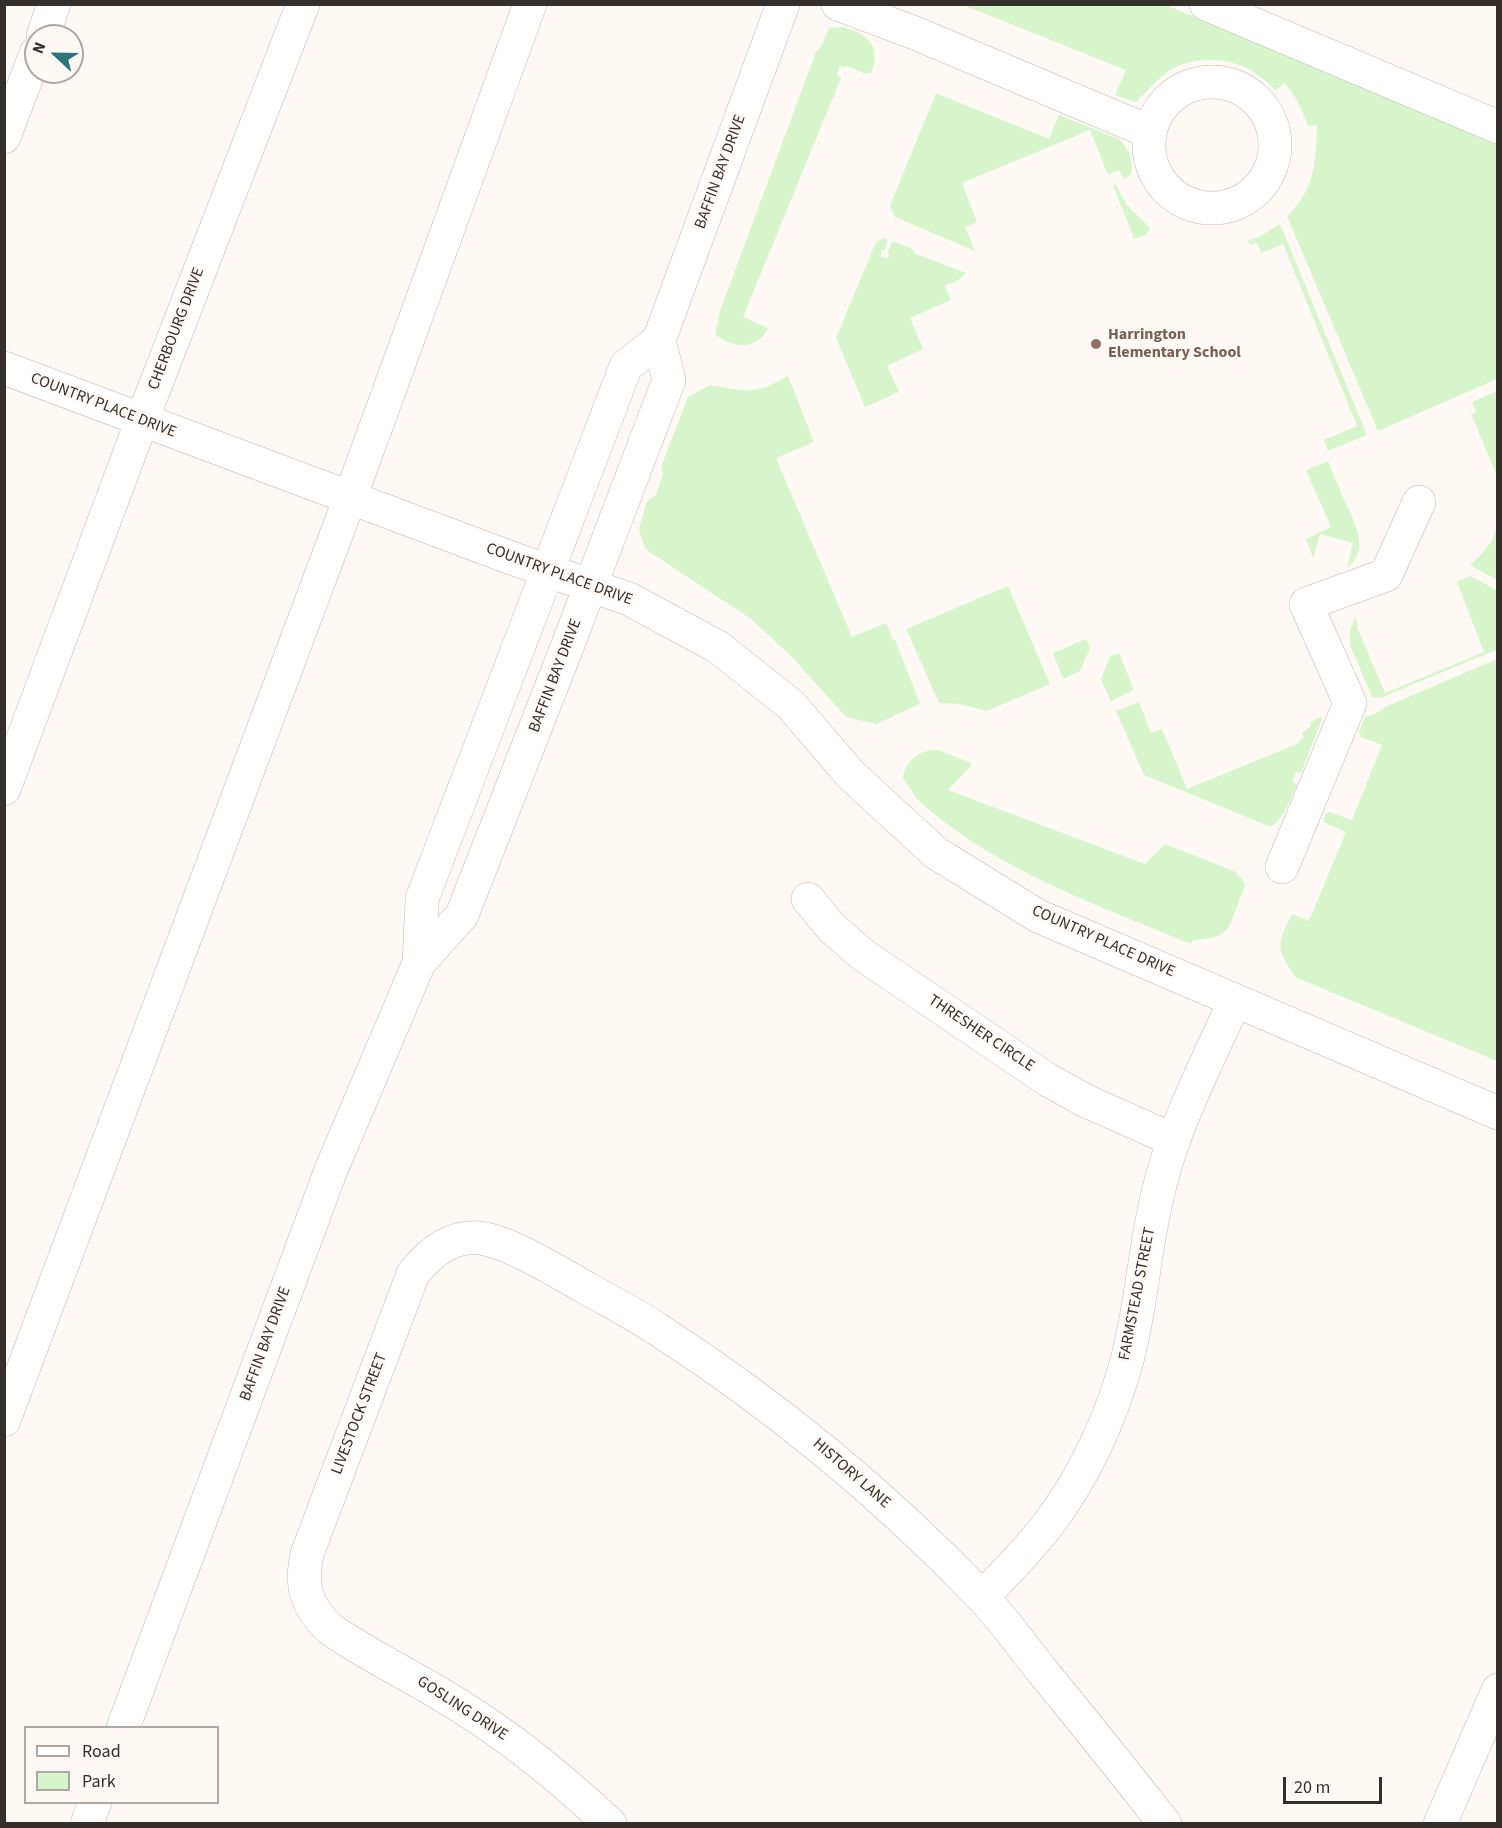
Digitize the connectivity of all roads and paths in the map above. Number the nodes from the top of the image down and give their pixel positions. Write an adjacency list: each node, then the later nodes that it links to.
1 (54, 4): 7 (street)
2 (303, 4): 14 (street, CHERBOURG DRIVE)
3 (530, 4): 15 (street)
4 (783, 4): 12 (street, BAFFIN BAY DRIVE)
5 (838, 4): 10 (street)
6 (1206, 4): 9 (street)
7 (47, 24)
8 (24, 84): 11 (street)
9 (1497, 127)
10 (1150, 132)
11 (4, 137)
12 (659, 340): 17 (street, BAFFIN BAY DRIVE); 18 (street, BAFFIN BAY DRIVE)
13 (4, 368): 14 (street, COUNTRY PLACE DRIVE)
14 (141, 420): 15 (street, COUNTRY PLACE DRIVE); 19 (street, CHERBOURG DRIVE)
15 (350, 498): 17 (street, COUNTRY PLACE DRIVE); 27 (street)
16 (1419, 502): 20 (street)
17 (548, 571): 18 (street, COUNTRY PLACE DRIVE); 22 (street, BAFFIN BAY DRIVE)
18 (591, 585): 22 (street, BAFFIN BAY DRIVE); 23 (street, COUNTRY PLACE DRIVE)
19 (4, 789)
20 (1282, 867)
21 (808, 899): 25 (street, THRESHER CIRCLE)
22 (419, 963): 31 (street, BAFFIN BAY DRIVE)
23 (1235, 1000): 24 (street, COUNTRY PLACE DRIVE); 25 (street, FARMSTEAD STREET)
24 (1497, 1113)
25 (1174, 1140): 28 (street, FARMSTEAD STREET)
26 (450, 1242): 28 (street, HISTORY LANE); 29 (street, LIVESTOCK STREET)
27 (4, 1420)
28 (982, 1597): 35 (street, HISTORY LANE)
29 (309, 1603): 34 (street, GOSLING DRIVE)
30 (1497, 1690): 36 (street)
31 (124, 1726)
32 (95, 1804): 33 (street)
33 (87, 1824)
34 (610, 1824)
35 (1165, 1824)
36 (1440, 1824)

